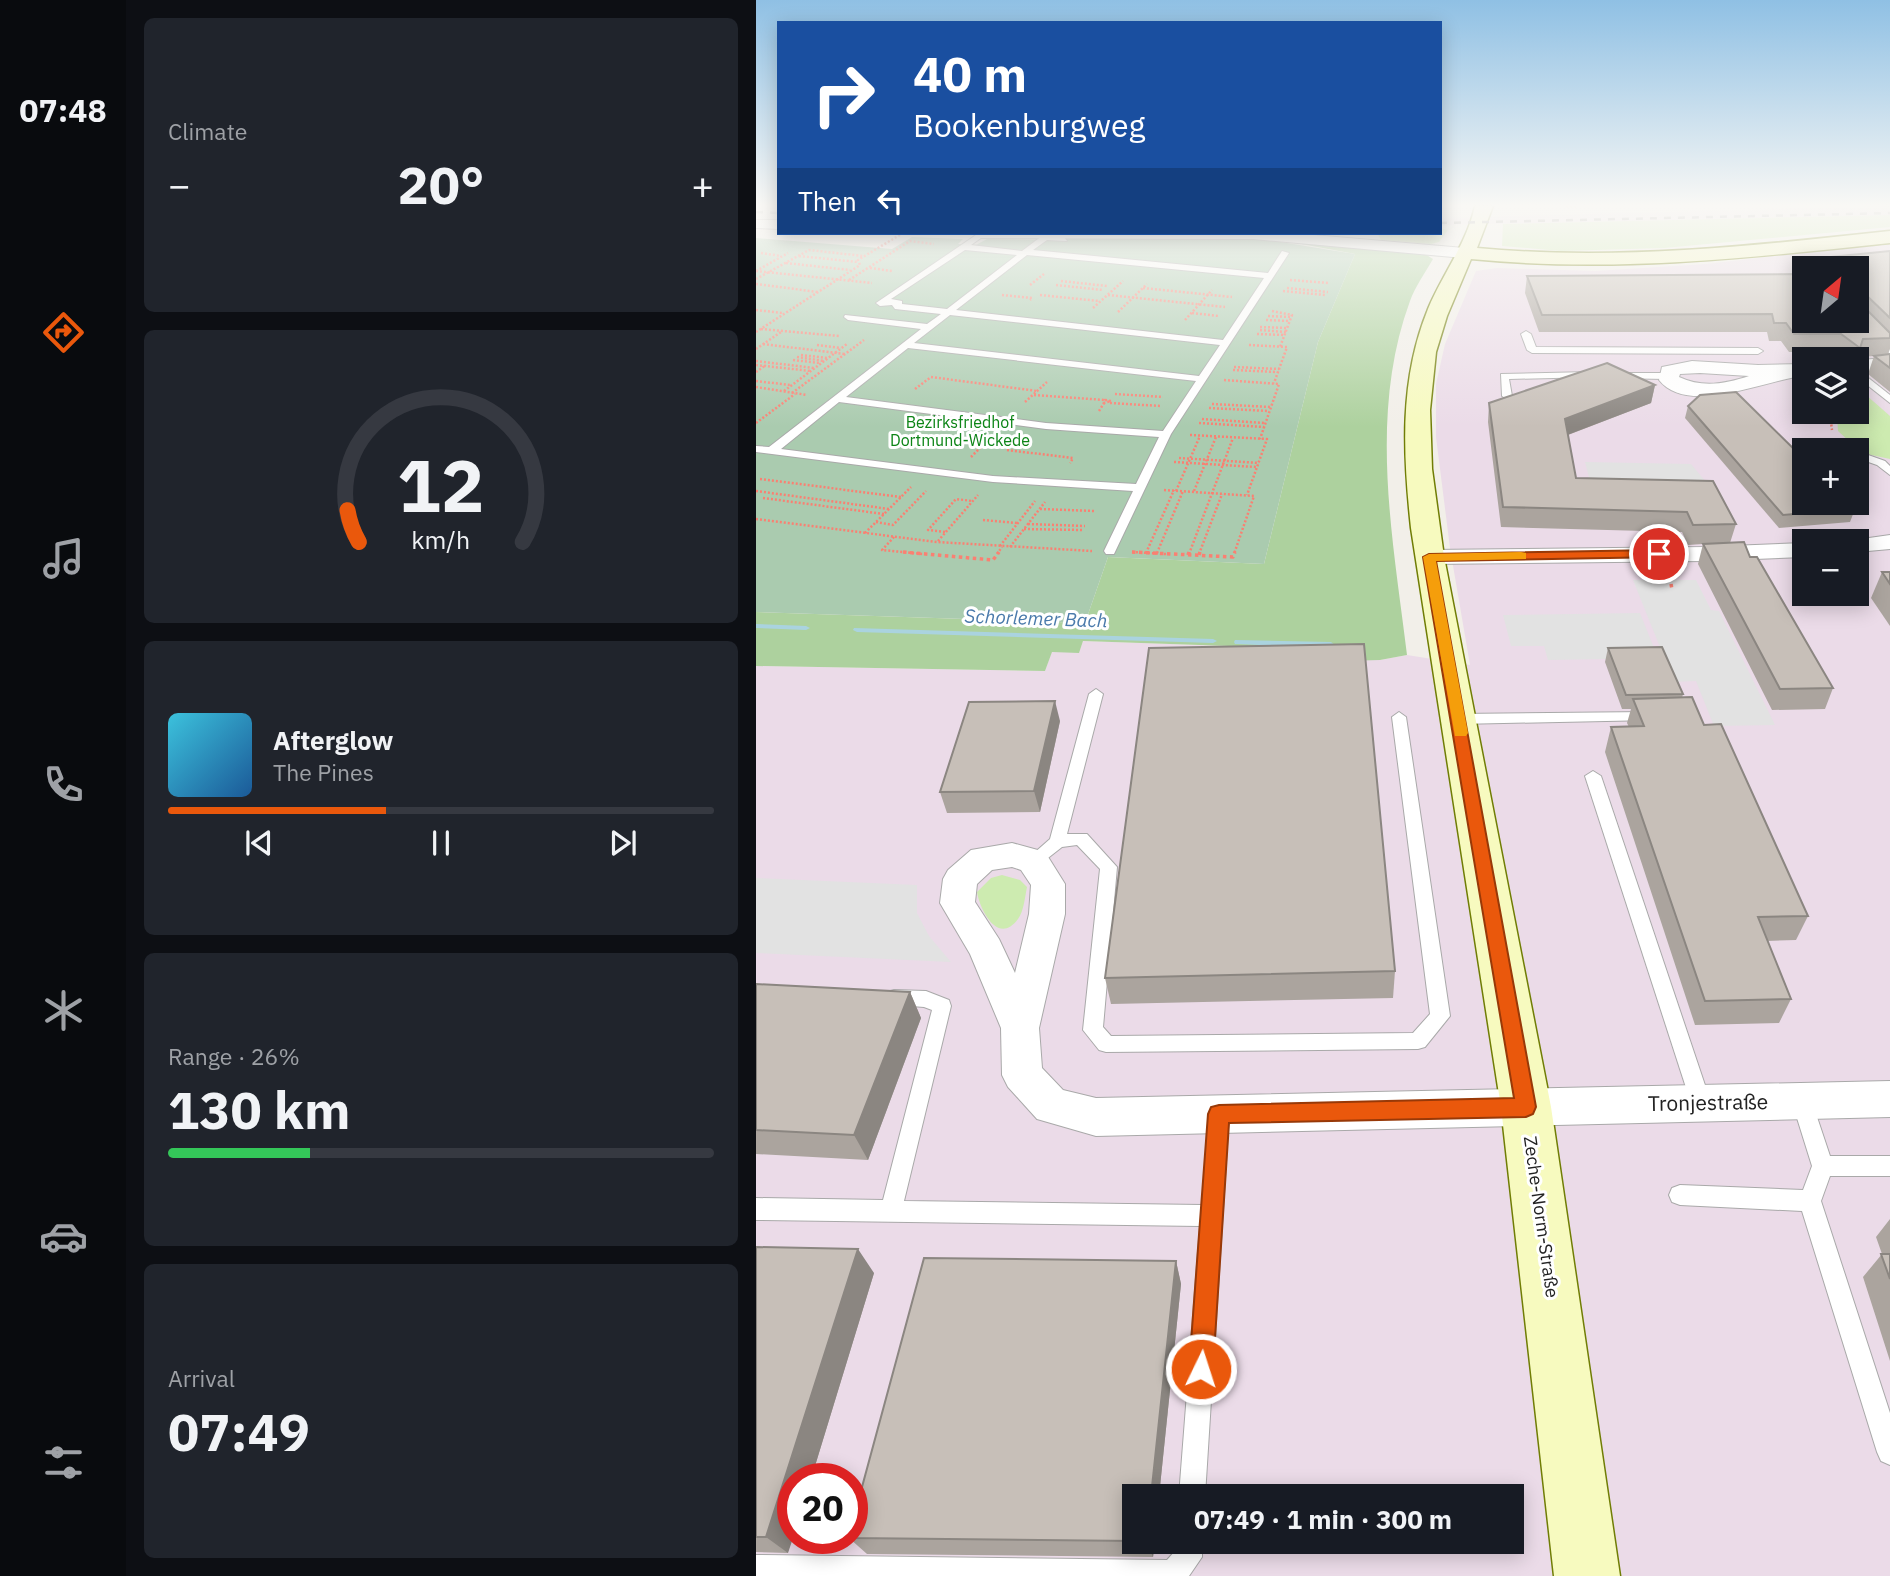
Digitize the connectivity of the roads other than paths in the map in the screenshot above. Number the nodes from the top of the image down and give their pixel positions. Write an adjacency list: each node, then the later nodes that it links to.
1 (915, 280): 7 (lane)
2 (989, 280): 10 (lane)
3 (1238, 280): 6 (lane)
4 (1268, 280): 6 (lane)
5 (1453, 280): 41 (main road, Zeche-Norm-Straße)
6 (1266, 283): 16 (lane)
7 (883, 301): 8 (lane); 11 (lane)
8 (913, 308): 10 (lane); 12 (lane)
9 (837, 311): 11 (lane)
10 (947, 312): 13 (lane); 16 (lane)
11 (854, 313): 12 (lane)
12 (893, 322): 13 (lane)
13 (928, 327): 17 (lane)
14 (1869, 328): 19 (lane)
15 (1526, 334): 20 (lane)
16 (1224, 344): 26 (lane)
17 (905, 345): 26 (lane); 29 (lane)
18 (1758, 351): 20 (lane)
19 (1890, 351)
20 (1711, 360): 23 (street); 25 (street)
21 (1890, 364): 22 (street)
22 (1869, 365)
23 (1792, 371)
24 (1792, 372): 25 (street)
25 (1667, 376): 28 (lane)
26 (1201, 379): 31 (lane)
27 (1869, 382): 30 (lane)
28 (1507, 396)
29 (836, 399): 31 (lane); 33 (lane)
30 (1890, 400)
31 (1166, 434): 36 (lane)
32 (756, 449): 33 (lane)
33 (770, 452): 36 (lane)
34 (1869, 460): 35 (lane)
35 (1890, 472)
36 (1138, 488): 40 (lane)
37 (1890, 542): 38 (street)
38 (1869, 544)
39 (1792, 550): 41 (street)
40 (1110, 551)
41 (1429, 557): 45 (main road, Zeche-Norm-Straße)
42 (1097, 694): 47 (lane)
43 (1661, 716): 45 (lane)
44 (1399, 717): 47 (lane)
45 (1458, 719): 53 (main road, Zeche-Norm-Straße)
46 (1593, 776): 52 (lane)
47 (1045, 851): 49 (street); 49 (street)
48 (874, 997): 60 (lane)
49 (1020, 1027): 54 (street, Tronjestraße)
50 (1890, 1099): 51 (street, Tronjestraße)
51 (1802, 1102): 52 (street, Tronjestraße); 55 (lane)
52 (1701, 1103): 53 (street, Tronjestraße)
53 (1526, 1107): 54 (street, Tronjestraße); 66 (main road, Zeche-Norm-Straße)
54 (1219, 1114): 61 (lane)
55 (1823, 1166): 56 (lane); 58 (lane)
56 (1890, 1166)
57 (1680, 1195): 58 (lane)
58 (1810, 1201): 62 (lane)
59 (756, 1209): 60 (lane)
60 (891, 1210): 61 (lane)
61 (1212, 1216): 63 (lane)
62 (1890, 1452)
63 (1193, 1484)
64 (1188, 1554): 65 (lane)
65 (756, 1569)
66 (1587, 1576)

